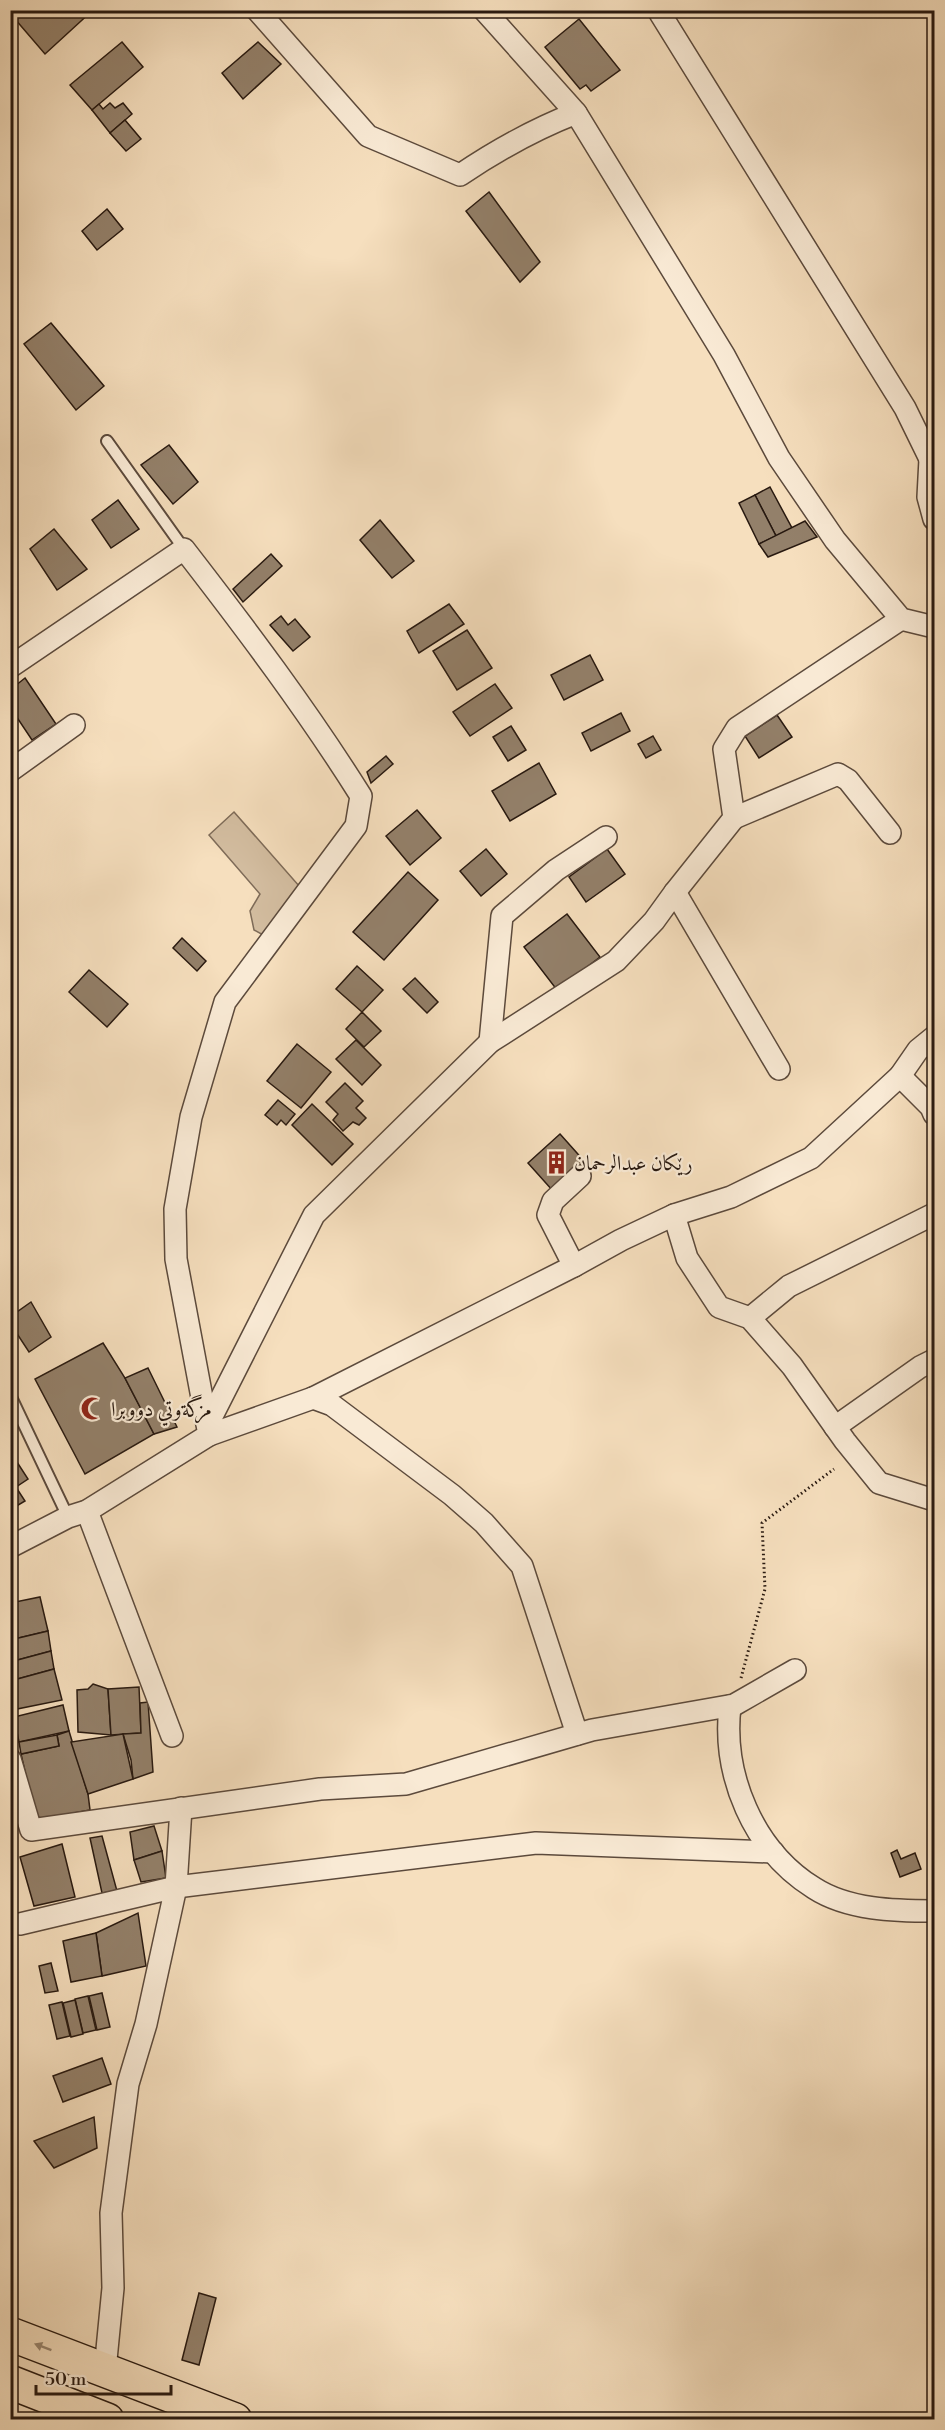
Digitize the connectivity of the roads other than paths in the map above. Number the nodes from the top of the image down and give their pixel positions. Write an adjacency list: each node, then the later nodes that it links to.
1 (257, 10): 4 (street)
2 (484, 10): 4 (street)
3 (658, 10): 6 (street)
4 (576, 113): 9 (street)
5 (107, 441): 8 (lane)
6 (932, 456): 7 (street)
7 (934, 519)
8 (184, 549): 11 (street); 32 (street)
9 (901, 619): 10 (street); 14 (street)
10 (934, 627)
11 (10, 667)
12 (74, 725): 13 (street)
13 (10, 771)
14 (734, 818): 15 (street); 17 (street)
15 (890, 832)
16 (606, 837): 19 (street)
17 (675, 892): 19 (street); 20 (street)
18 (934, 1037): 21 (street)
19 (490, 1042): 32 (street)
20 (779, 1069)
21 (900, 1076): 22 (street); 25 (street)
22 (934, 1114)
23 (580, 1176): 26 (street)
24 (934, 1214): 27 (street)
25 (674, 1215): 26 (street); 27 (street)
26 (574, 1266): 30 (street)
27 (750, 1318): 31 (street)
28 (934, 1360): 31 (street)
29 (10, 1395): 34 (lane)
30 (313, 1398): 32 (street); 38 (street)
31 (835, 1427): 33 (street)
32 (208, 1429): 34 (street)
33 (934, 1500)
34 (77, 1514): 35 (street); 39 (street)
35 (10, 1547)
36 (795, 1670): 37 (street)
37 (732, 1706): 38 (street); 42 (street)
38 (577, 1734): 41 (street)
39 (172, 1736)
40 (12, 1766): 41 (street)
41 (182, 1808): 43 (street)
42 (773, 1852): 43 (street); 44 (street)
43 (176, 1887): 45 (street); 47 (street)
44 (934, 1911)
45 (20, 1924)
46 (10, 2334): 47 (highway, one-way to 46)
47 (105, 2370): 50 (highway)
48 (10, 2382): 49 (highway)
49 (107, 2420)
50 (235, 2420)

